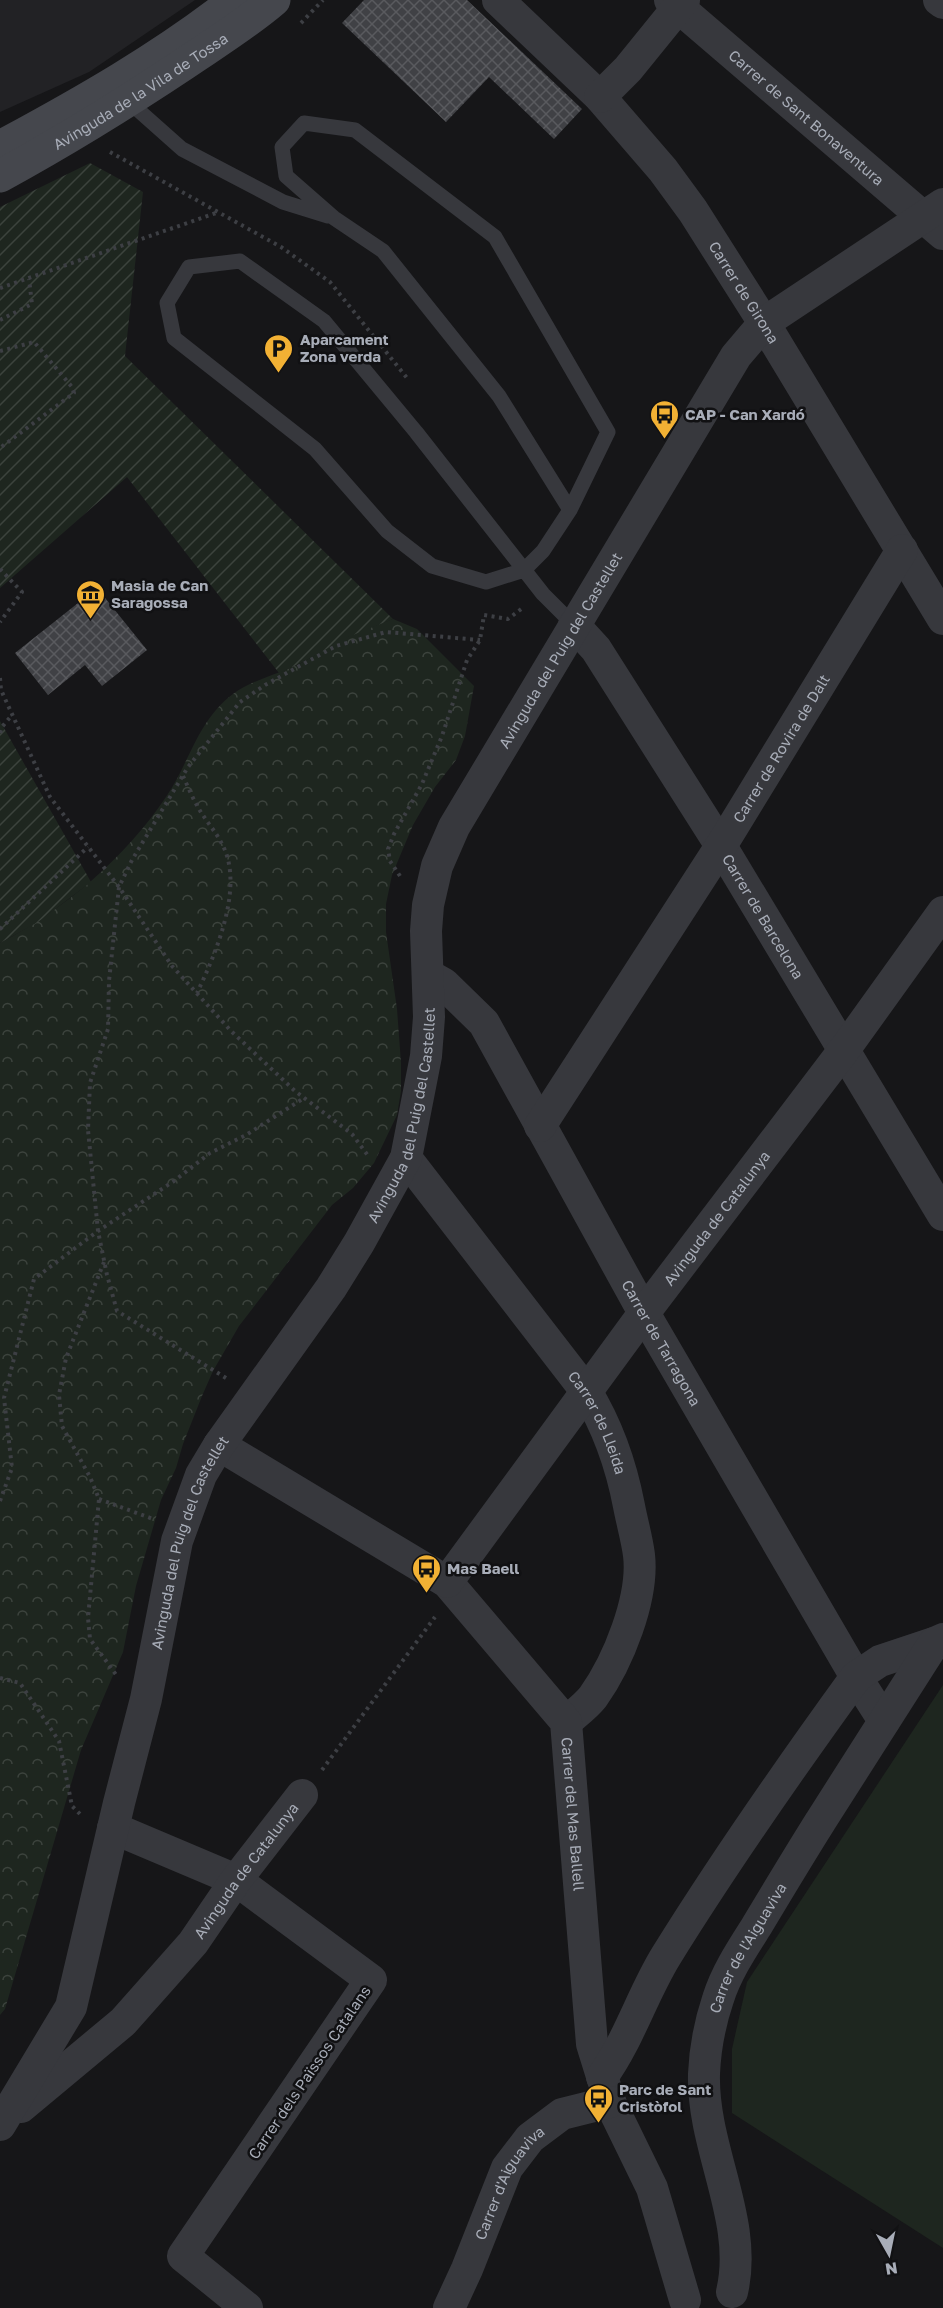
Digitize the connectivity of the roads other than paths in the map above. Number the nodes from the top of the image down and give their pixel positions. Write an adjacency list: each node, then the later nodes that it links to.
1 (235, 0): 9 (main road, Avinguda de la Vila de Tossa)
2 (274, 0): 8 (main road, Avinguda de la Vila de Tossa)
3 (498, 0): 7 (street, Carrer de Girona)
4 (939, 0): 6 (street)
5 (677, 2): 7 (street); 12 (street, Carrer de Sant Bonaventura)
6 (943, 3)
7 (600, 97): 13 (street, Carrer de Girona)
8 (128, 101): 10 (main road, Avinguda de la Vila de Tossa); 11 (lane)
9 (0, 147)
10 (0, 176)
11 (334, 218): 14 (lane); 14 (lane)
12 (937, 218): 13 (street, Avinguda del Puig del Castellet)
13 (764, 323): 15 (street, Carrer de Girona); 18 (street, Avinguda del Puig del Castellet)
14 (570, 510): 16 (lane)
15 (902, 550): 17 (street, Carrer de Girona); 19 (street, Carrer de Rovira de Dalt)
16 (524, 570): 16 (lane); 18 (lane)
17 (943, 619)
18 (574, 625): 19 (street, Carrer de Barcelona); 21 (street, Avinguda del Puig del Castellet)
19 (721, 846): 22 (street, Carrer de Barcelona); 23 (street, Carrer de Rovira de Dalt)
20 (943, 912): 22 (street, Avinguda de Catalunya)
21 (428, 975): 23 (street, Carrer de Tarragona); 24 (street, Avinguda del Puig del Castellet)
22 (844, 1050): 25 (street, Carrer de Barcelona); 26 (street, Avinguda de Catalunya)
23 (540, 1126): 26 (street, Carrer de Tarragona)
24 (406, 1158): 27 (street, Carrer de Lleida); 28 (street, Avinguda del Puig del Castellet)
25 (943, 1215)
26 (644, 1313): 27 (street, Avinguda de Catalunya); 31 (street, Carrer de Tarragona)
27 (586, 1391): 29 (street, Avinguda de Catalunya); 33 (street, Carrer de Lleida)
28 (219, 1445): 29 (street, Carrer del Mas Ballell); 35 (street, Avinguda del Puig del Castellet)
29 (451, 1586): 33 (street, Carrer del Mas Ballell)
30 (939, 1641): 31 (street, Carrer de l'Aiguaviva); 32 (street, Carrer de l'Aiguaviva)
31 (856, 1677): 32 (street, Carrer de Tarragona); 37 (street, Carrer de l'Aiguaviva)
32 (884, 1721): 39 (street, Carrer de l'Aiguaviva)
33 (566, 1722): 37 (street, Carrer del Mas Ballell)
34 (302, 1796): 36 (street, Avinguda de Catalunya)
35 (113, 1828): 36 (street, Carrer dels Païssos Catalans); 38 (street, Avinguda del Puig del Castellet)
36 (236, 1880): 38 (street, Avinguda de Catalunya); 41 (street, Carrer dels Païssos Catalans)
37 (606, 2089): 40 (street, Carrer del Mas Ballell); 42 (street, Carrer d'Aiguaviva)
38 (2, 2123)
39 (736, 2300): 40 (street)
40 (682, 2304)
41 (247, 2308)
42 (449, 2308)

